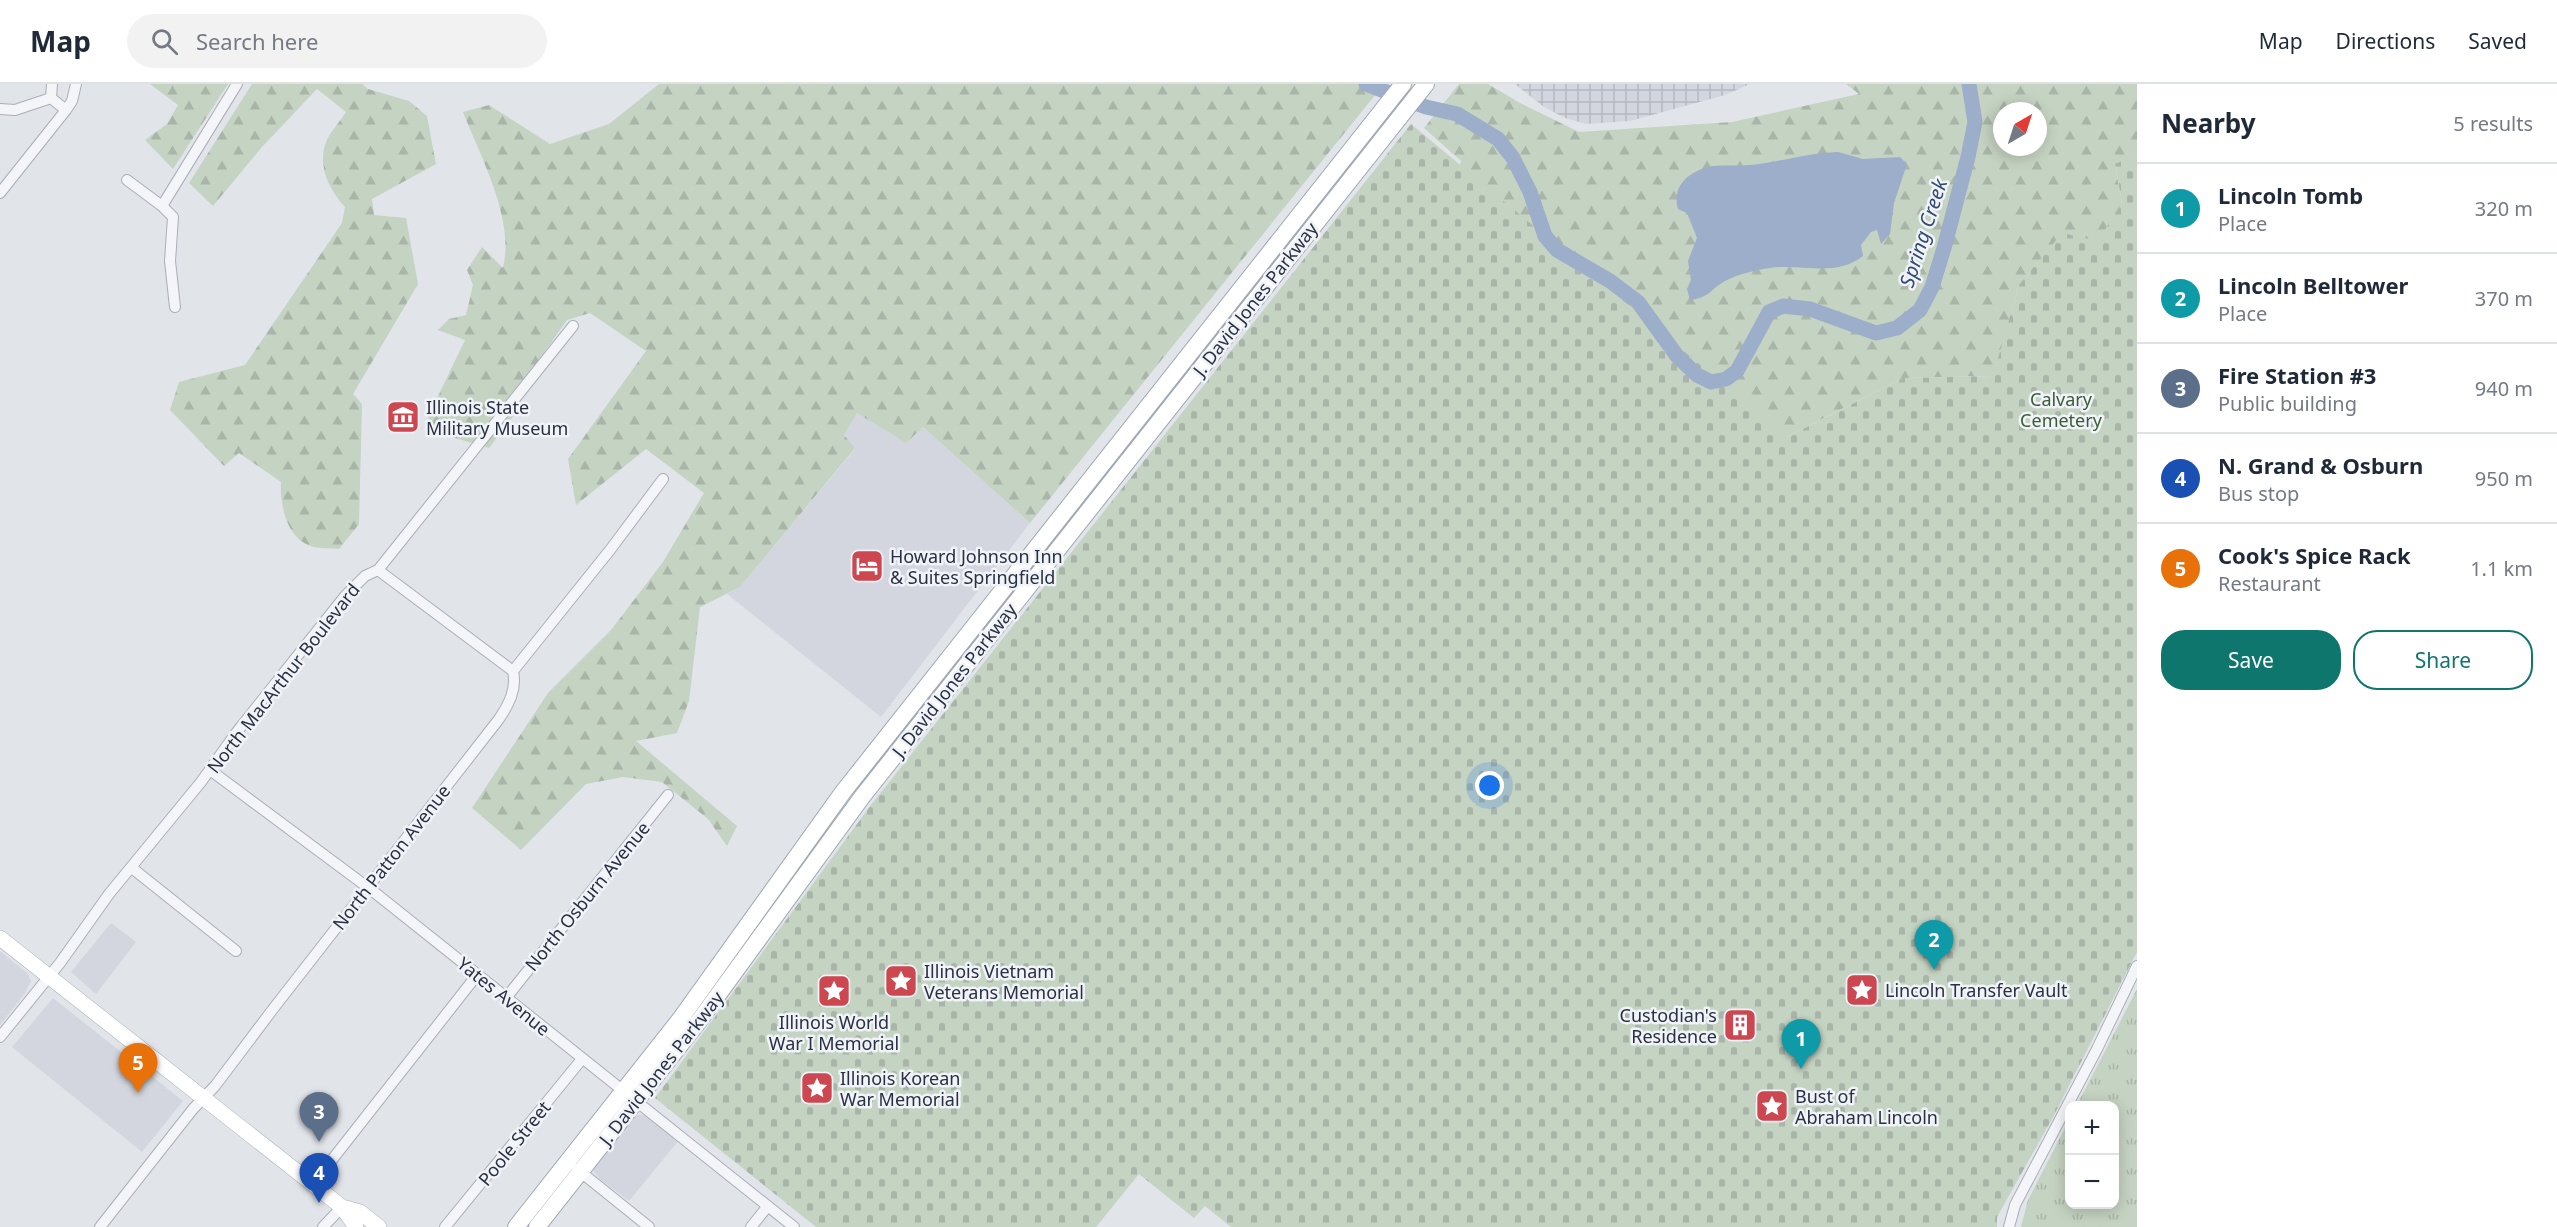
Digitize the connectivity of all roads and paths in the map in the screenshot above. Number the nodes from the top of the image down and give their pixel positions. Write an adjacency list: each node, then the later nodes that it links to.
1 (52, 84): 6 (street)
2 (76, 84): 8 (street)
3 (237, 84): 11 (street)
4 (1403, 84): 29 (main road, J. David Jones Parkway)
5 (1426, 84): 29 (main road, J. David Jones Parkway)
6 (51, 98): 7 (street); 8 (street)
7 (0, 110)
8 (66, 110): 10 (street)
9 (127, 180): 11 (street)
10 (0, 194)
11 (162, 206): 12 (street)
12 (175, 307)
13 (573, 326): 15 (street, North MacArthur Boulevard)
14 (663, 479): 16 (street)
15 (378, 570): 16 (street); 17 (street, North MacArthur Boulevard)
16 (513, 671): 20 (street, North Patton Avenue)
17 (210, 770): 19 (street, North MacArthur Boulevard); 20 (street, Yates Avenue)
18 (668, 795): 26 (street, North Osburn Avenue)
19 (132, 868): 22 (street); 25 (street, North MacArthur Boulevard)
20 (367, 887): 24 (street, Yates Avenue); 30 (street, North Patton Avenue)
21 (0, 938): 25 (main road)
22 (236, 951)
23 (2137, 966): 45 (street)
24 (477, 975): 26 (street, Yates Avenue); 32 (street)
25 (48, 977): 27 (street, North MacArthur Boulevard); 30 (main road)
26 (506, 998): 28 (street, Yates Avenue)
27 (0, 1037)
28 (582, 1059): 29 (street, Yates Avenue); 39 (street, Poole Street)
29 (630, 1096): 31 (main road, J. David Jones Parkway); 33 (street, Yates Avenue)
30 (204, 1098): 32 (main road); 35 (street, North Patton Avenue)
31 (574, 1167): 40 (main road, J. David Jones Parkway); 41 (main road, J. David Jones Parkway); 42 (street)
32 (313, 1184): 34 (main road)
33 (768, 1206): 43 (street); 44 (street, Yates Avenue)
34 (342, 1207): 36 (street); 37 (main road); 38 (main road)
35 (100, 1227)
36 (323, 1227)
37 (356, 1227)
38 (379, 1227)
39 (445, 1227)
40 (516, 1227)
41 (537, 1227)
42 (649, 1227)
43 (751, 1227)
44 (794, 1227)
45 (2009, 1227)

